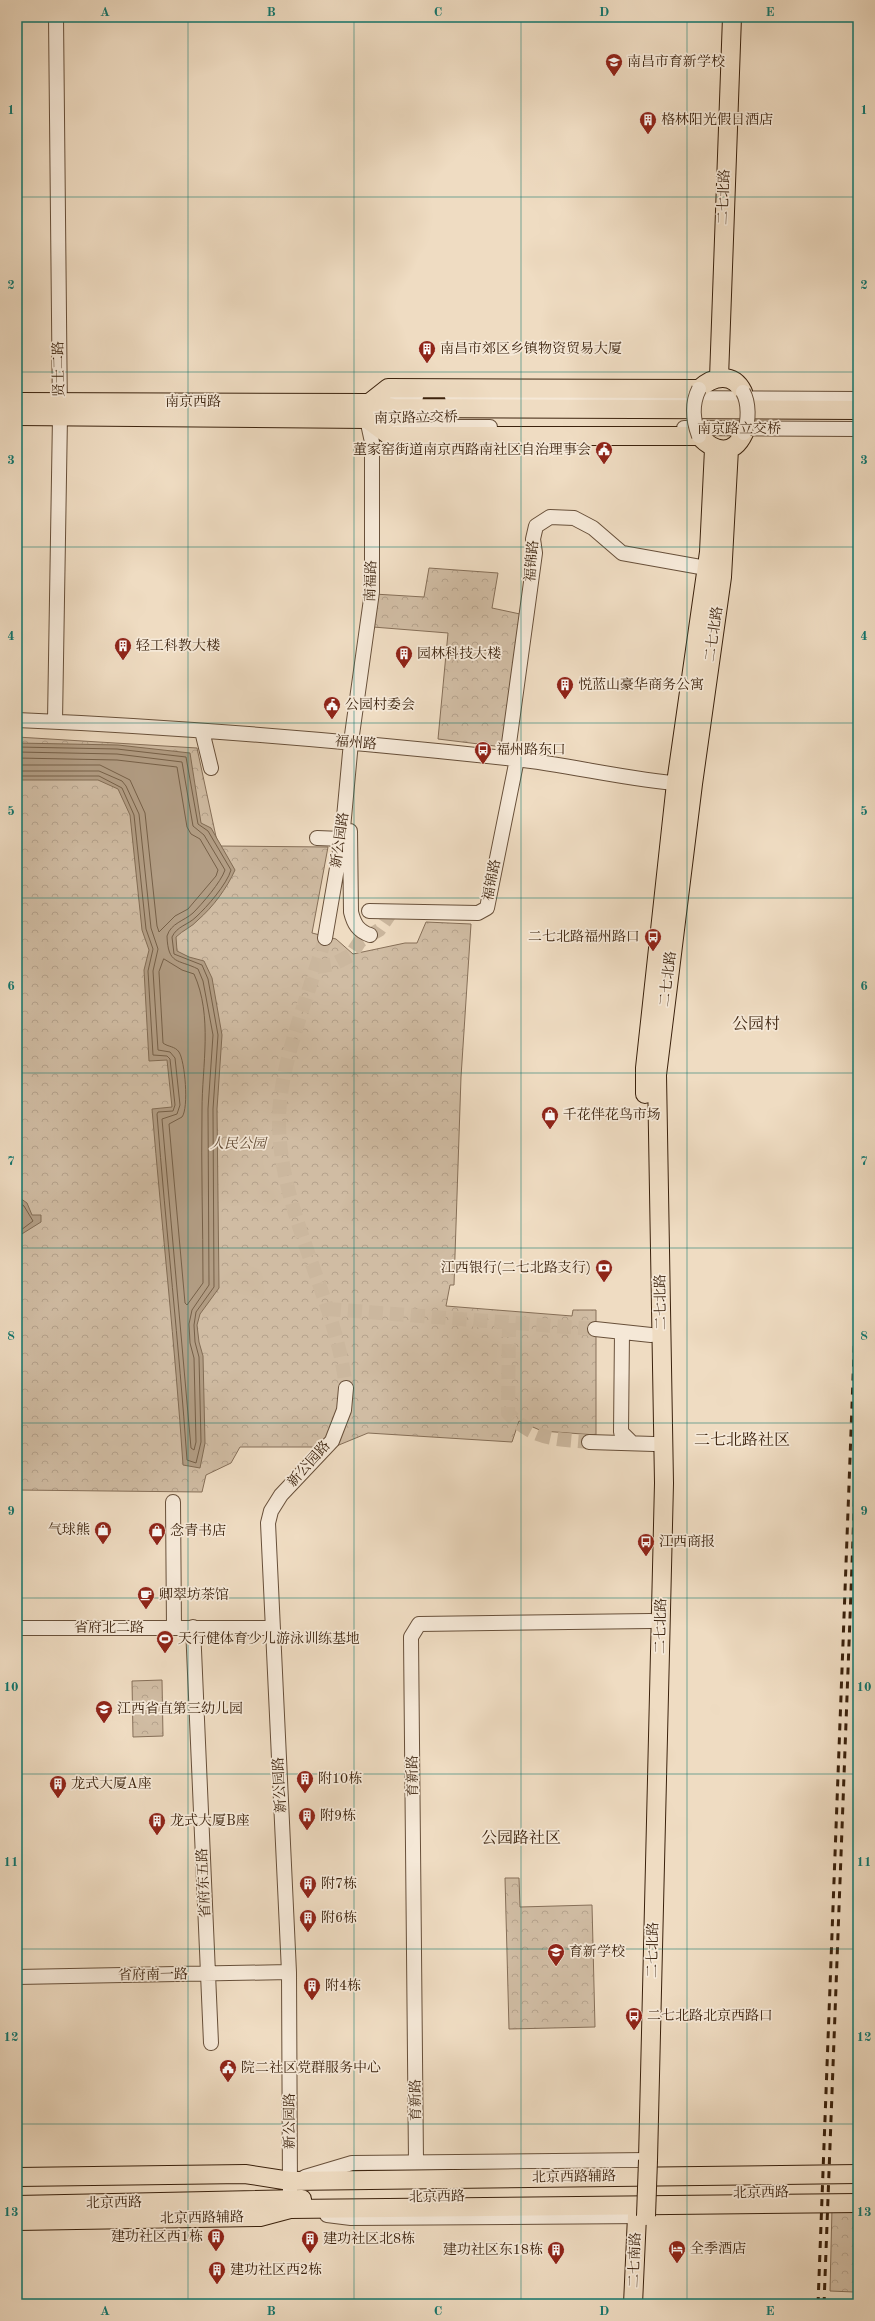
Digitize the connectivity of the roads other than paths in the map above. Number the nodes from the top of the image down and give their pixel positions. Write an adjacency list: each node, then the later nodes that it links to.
1 (56, 17): 8 (street, 贤士二路)
2 (732, 17): 3 (main road, 二七北路)
3 (719, 378): 4 (main road); 5 (main road)
4 (699, 389): 10 (main road); 15 (street, bridge)
5 (743, 392): 14 (street, bridge)
6 (858, 399): 10 (street, 南京路立交桥)
7 (17, 402): 8 (main road, 南京西路)
8 (60, 409): 10 (main road, 南京西路); 11 (main road, 南京西路); 19 (street, 贤士二路)
9 (858, 410): 10 (main road, 南京路立交桥)
10 (368, 411): 12 (main road, 南京路立交桥); 13 (street, 南京路立交桥); 15 (main road); 21 (street, 南福路)
11 (17, 416)
12 (858, 420)
13 (858, 429)
14 (744, 433): 16 (main road)
15 (699, 436): 16 (main road)
16 (722, 449): 17 (main road, 二七北路); 25 (main road, 二七北路)
17 (706, 568): 22 (street, 福锦路); 25 (main road, 二七北路)
18 (17, 720): 19 (street, 福州路)
19 (55, 721): 20 (street, 福州路)
20 (202, 731): 21 (street, 福州路); 23 (street)
21 (351, 742): 22 (street, 福州路); 24 (street, 新公园路)
22 (512, 758): 25 (street, 福州路); 28 (street, 福锦路)
23 (210, 768)
24 (349, 774): 27 (street, 新公园路); 29 (street)
25 (685, 784): 33 (main road, 二七北路); 48 (main road, 二七北路)
26 (316, 838): 27 (street)
27 (342, 839): 30 (street, 新公园路)
28 (369, 911)
29 (370, 935)
30 (325, 938)
31 (596, 1329): 32 (street)
32 (622, 1332): 33 (street); 36 (street)
33 (651, 1335): 37 (main road, 二七北路)
34 (346, 1388): 43 (street, 新公园路)
35 (589, 1442): 36 (street)
36 (632, 1444): 37 (street)
37 (654, 1444): 39 (main road, 二七北路)
38 (173, 1502): 41 (street)
39 (651, 1622): 48 (main road, 二七北路); 49 (street, 育新路)
40 (17, 1628): 41 (street, 省府北二路)
41 (174, 1628): 42 (street, 省府北二路)
42 (193, 1628): 43 (street, 省府北二路); 45 (street, 省府东五路)
43 (273, 1628): 44 (street, 新公园路)
44 (289, 1972): 45 (street, 省府南一路); 55 (street, 新公园路)
45 (208, 1974): 46 (street, 省府南一路); 47 (street, 省府东五路)
46 (17, 1976)
47 (210, 2043)
48 (644, 2160): 49 (street, 北京西路辅路); 58 (main road)
49 (416, 2162): 55 (street, 北京西路辅路)
50 (858, 2174): 55 (main road, 北京西路辅路)
51 (17, 2177): 55 (main road, 北京西路辅路)
52 (858, 2184): 55 (main road, 北京西路)
53 (858, 2192): 55 (main road, 北京西路)
54 (17, 2194): 55 (main road, 北京西路)
55 (290, 2195): 56 (main road, 北京西路辅路); 57 (main road, 北京西路); 58 (street, 北京西路辅路); 59 (main road, 北京西路辅路)
56 (858, 2203)
57 (17, 2205)
58 (642, 2216): 60 (main road, 二七南路); 61 (main road, 二七南路)
59 (17, 2221)
60 (633, 2304)
61 (643, 2304)

